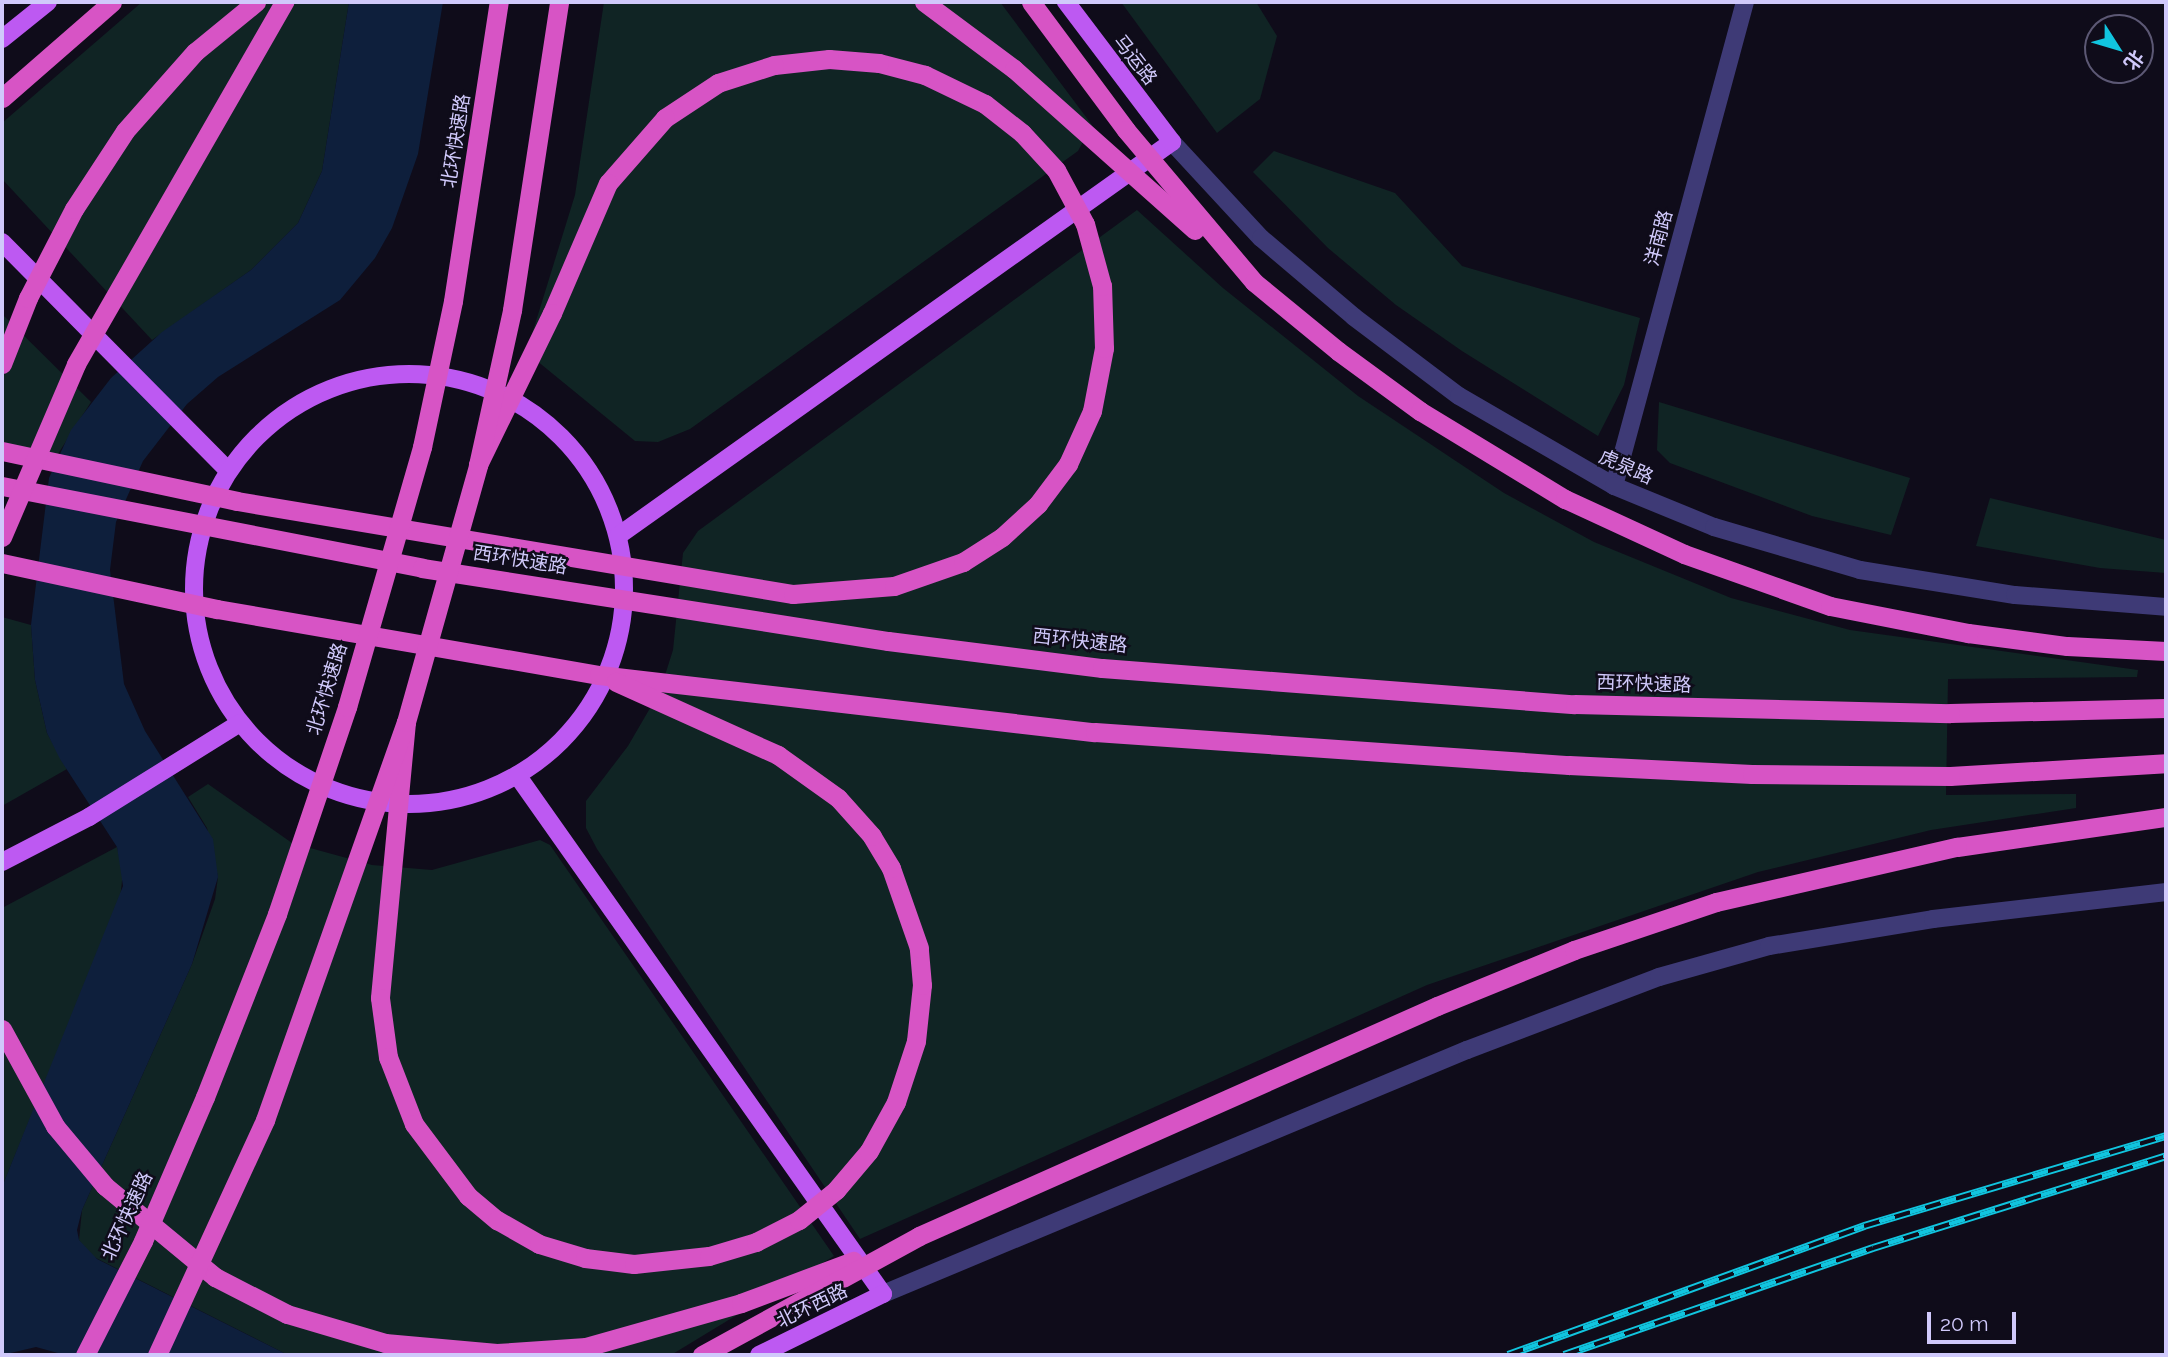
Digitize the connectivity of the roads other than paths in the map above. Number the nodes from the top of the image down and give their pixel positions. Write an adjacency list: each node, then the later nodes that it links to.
1 (48, 2): 11 (main road)
2 (112, 2): 12 (highway)
3 (256, 2): 16 (highway, bridge)
4 (284, 2): 23 (highway, bridge)
5 (499, 2): 39 (highway, 北环快速路, bridge)
6 (559, 2): 18 (highway, bridge)
7 (924, 2): 15 (highway, bridge)
8 (1031, 2): 15 (highway, bridge)
9 (1066, 2): 13 (main road, 马运路)
10 (1745, 2): 20 (street, 洋南路)
11 (2, 39)
12 (2, 98)
13 (1172, 142): 20 (street, 虎泉路); 22 (main road)
14 (2, 242): 19 (main road)
15 (1254, 282): 26 (highway, bridge)
16 (2, 364)
17 (2, 451): 18 (highway, bridge)
18 (478, 465): 29 (highway, bridge)
19 (229, 471): 22 (main road); 30 (main road)
20 (1614, 485): 25 (street, 虎泉路)
21 (2, 486): 28 (highway, 西环快速路, bridge)
22 (618, 536): 32 (main road)
23 (2, 537)
24 (2, 563): 27 (highway, bridge)
25 (2166, 607)
26 (2166, 651)
27 (599, 675): 29 (highway, bridge); 31 (highway, bridge)
28 (2166, 708)
29 (406, 722): 40 (highway, bridge)
30 (240, 723): 32 (main road); 34 (main road)
31 (2166, 763)
32 (517, 775): 38 (main road)
33 (2166, 817): 37 (highway, bridge)
34 (2, 862)
35 (2166, 892): 38 (street)
36 (2, 1028): 37 (highway, bridge)
37 (919, 1236): 41 (highway, bridge)
38 (883, 1294): 42 (main road, 北环西路)
39 (85, 1355)
40 (157, 1355)
41 (702, 1355)
42 (759, 1355)

